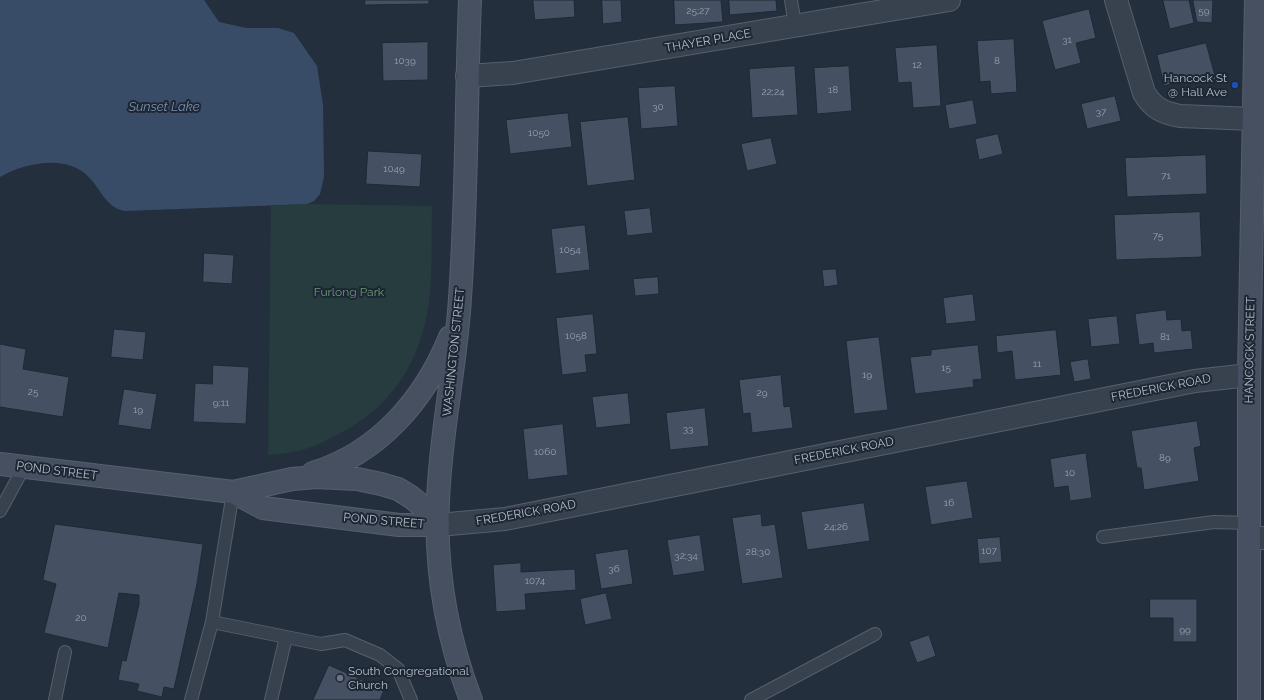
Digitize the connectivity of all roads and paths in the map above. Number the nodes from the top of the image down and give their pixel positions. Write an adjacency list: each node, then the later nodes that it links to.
1 (470, 0): 7 (main road, WASHINGTON STREET)
2 (791, 0): 6 (lane)
3 (949, 0): 6 (street, THAYER PLACE)
4 (1116, 0): 8 (street)
5 (1256, 0): 8 (main road, HANCOCK STREET)
6 (795, 26): 7 (street, THAYER PLACE)
7 (467, 76): 10 (main road, WASHINGTON STREET)
8 (1259, 119): 9 (main road, HANCOCK STREET)
9 (1258, 189): 11 (main road, HANCOCK STREET)
10 (460, 304): 14 (main road); 17 (main road, WASHINGTON STREET)
11 (1249, 375): 17 (street, FREDERICK ROAD); 18 (main road, HANCOCK STREET)
12 (0, 464): 13 (main road, POND STREET)
13 (24, 467): 15 (main road, POND STREET); 16 (lane)
14 (292, 479): 15 (main road, POND STREET); 17 (main road, POND STREET)
15 (233, 492): 17 (main road, POND STREET); 20 (lane)
16 (0, 511)
17 (438, 525): 28 (main road, WASHINGTON STREET)
18 (1254, 533): 19 (lane); 30 (main road, HANCOCK STREET)
19 (1103, 537)
20 (212, 622): 22 (lane); 25 (lane)
21 (875, 634): 29 (lane)
22 (286, 637): 26 (lane); 27 (lane)
23 (65, 652): 24 (lane)
24 (55, 700)
25 (192, 700)
26 (271, 700)
27 (411, 700)
28 (470, 700)
29 (751, 700)
30 (1249, 700)

